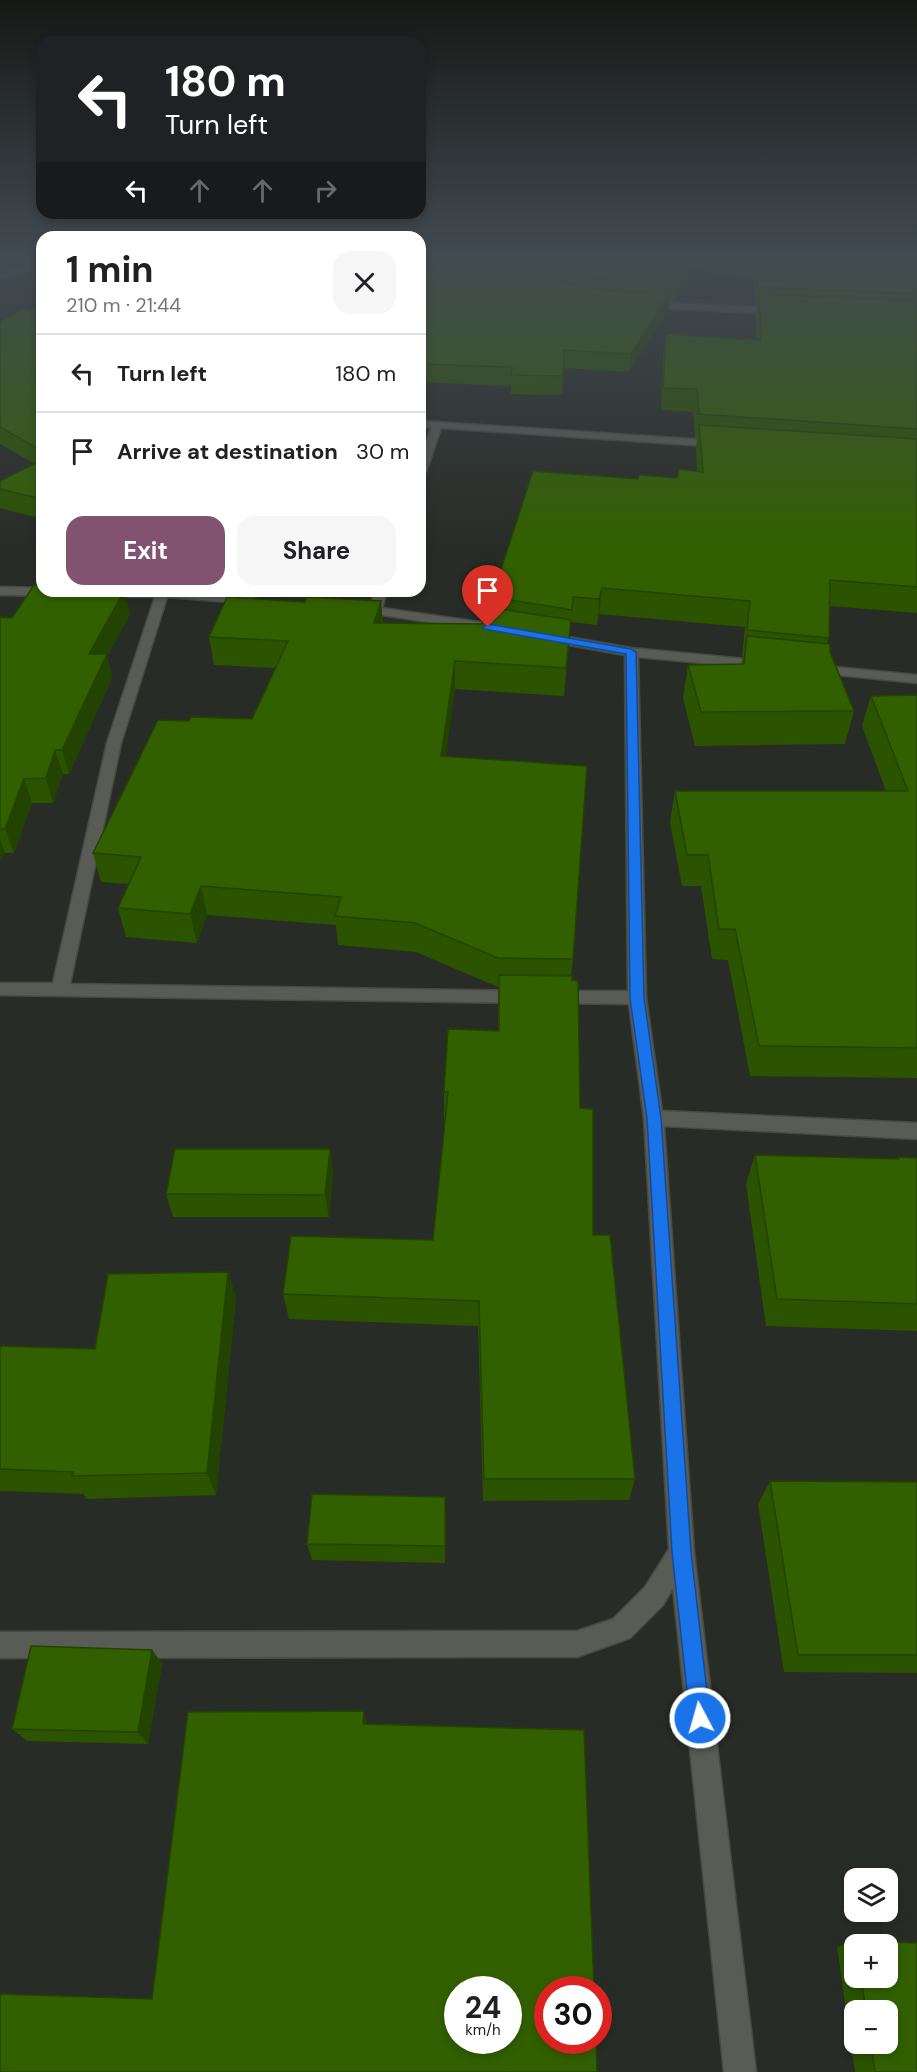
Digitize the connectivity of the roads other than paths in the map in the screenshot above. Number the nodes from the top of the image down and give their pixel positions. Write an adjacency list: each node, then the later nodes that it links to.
1 (426, 424): 2 (street)
2 (437, 425): 3 (street); 4 (street)
3 (730, 445)
4 (426, 457)
5 (0, 591): 6 (street)
6 (36, 592)
7 (161, 597): 20 (street)
8 (215, 597): 10 (street)
9 (379, 597): 12 (street)
10 (268, 601)
11 (351, 608): 12 (street)
12 (375, 609): 13 (street)
13 (510, 631)
14 (533, 634): 15 (street)
15 (631, 652): 16 (street); 21 (street)
16 (774, 666)
17 (798, 668): 18 (street)
18 (917, 679)
19 (0, 989): 20 (street)
20 (60, 990): 21 (street)
21 (637, 998): 22 (street)
22 (654, 1118): 23 (street); 24 (street)
23 (917, 1131)
24 (682, 1552): 25 (street); 26 (street)
25 (0, 1645)
26 (740, 2072)

